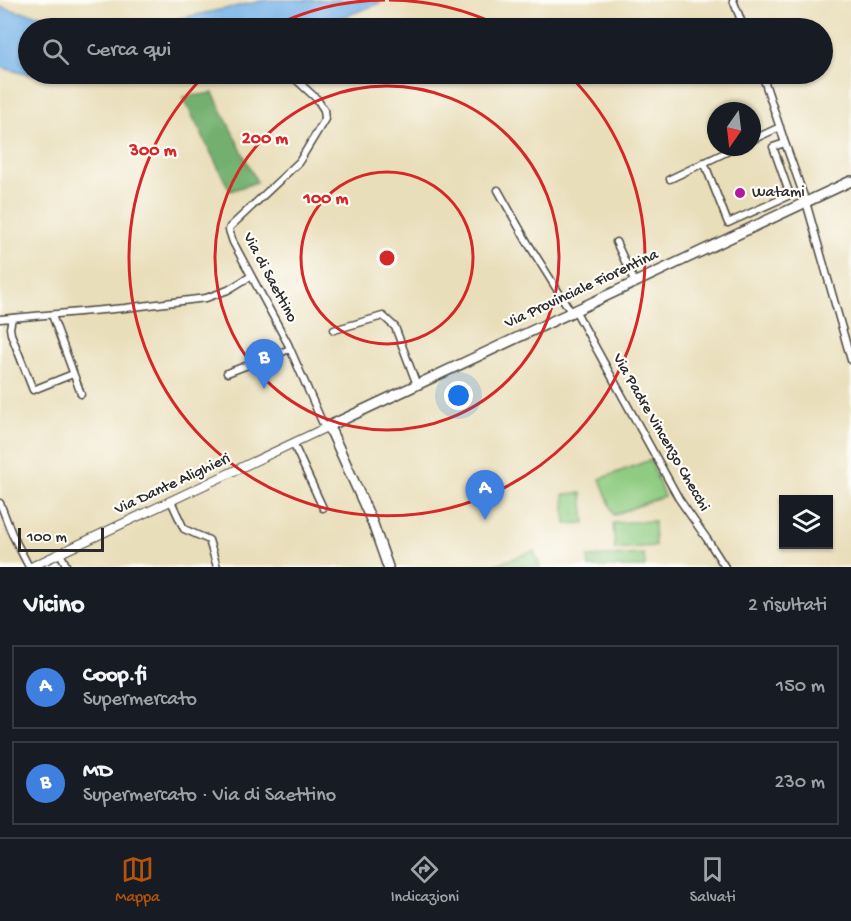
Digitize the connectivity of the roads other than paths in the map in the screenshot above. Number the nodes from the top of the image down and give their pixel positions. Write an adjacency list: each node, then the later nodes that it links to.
1 (733, 0): 2 (street)
2 (740, 18)
3 (301, 84): 17 (street, Via di Saettino)
4 (765, 84): 5 (street)
5 (780, 127): 6 (street); 7 (street)
6 (761, 136)
7 (785, 143): 13 (street); 14 (street)
8 (717, 156): 9 (street)
9 (704, 162): 10 (street); 14 (street)
10 (670, 179)
11 (851, 181): 13 (main road, Via Provinciale Fiorentina)
12 (498, 190): 19 (street, Via Padre Vincenzo Checchi)
13 (806, 202): 15 (main road, Via Provinciale Fiorentina); 25 (street)
14 (728, 224): 15 (street)
15 (734, 236): 18 (main road, Via Provinciale Fiorentina)
16 (616, 242): 18 (street)
17 (251, 276): 20 (street); 24 (street, Via di Saettino)
18 (635, 283): 19 (main road, Via Provinciale Fiorentina)
19 (573, 311): 28 (main road, Via Provinciale Fiorentina); 40 (street, Via Padre Vincenzo Checchi)
20 (52, 315): 21 (street); 27 (street)
21 (12, 318): 22 (street); 27 (street)
22 (0, 319)
23 (334, 330): 28 (street)
24 (290, 349): 26 (street); 30 (street, Via di Saettino)
25 (851, 360)
26 (227, 373)
27 (73, 374): 29 (street)
28 (417, 385): 30 (main road, Via Provinciale Fiorentina)
29 (81, 394)
30 (327, 428): 31 (street, Via Dante Alighieri); 39 (main road)
31 (293, 443): 32 (street, Via Dante Alighieri); 34 (street)
32 (171, 501): 35 (street, Via Dante Alighieri); 38 (street)
33 (0, 503): 36 (street)
34 (323, 508)
35 (60, 553): 36 (street, Via Dante Alighieri); 37 (street)
36 (30, 567)
37 (67, 567)
38 (217, 567)
39 (388, 567)
40 (725, 567)

